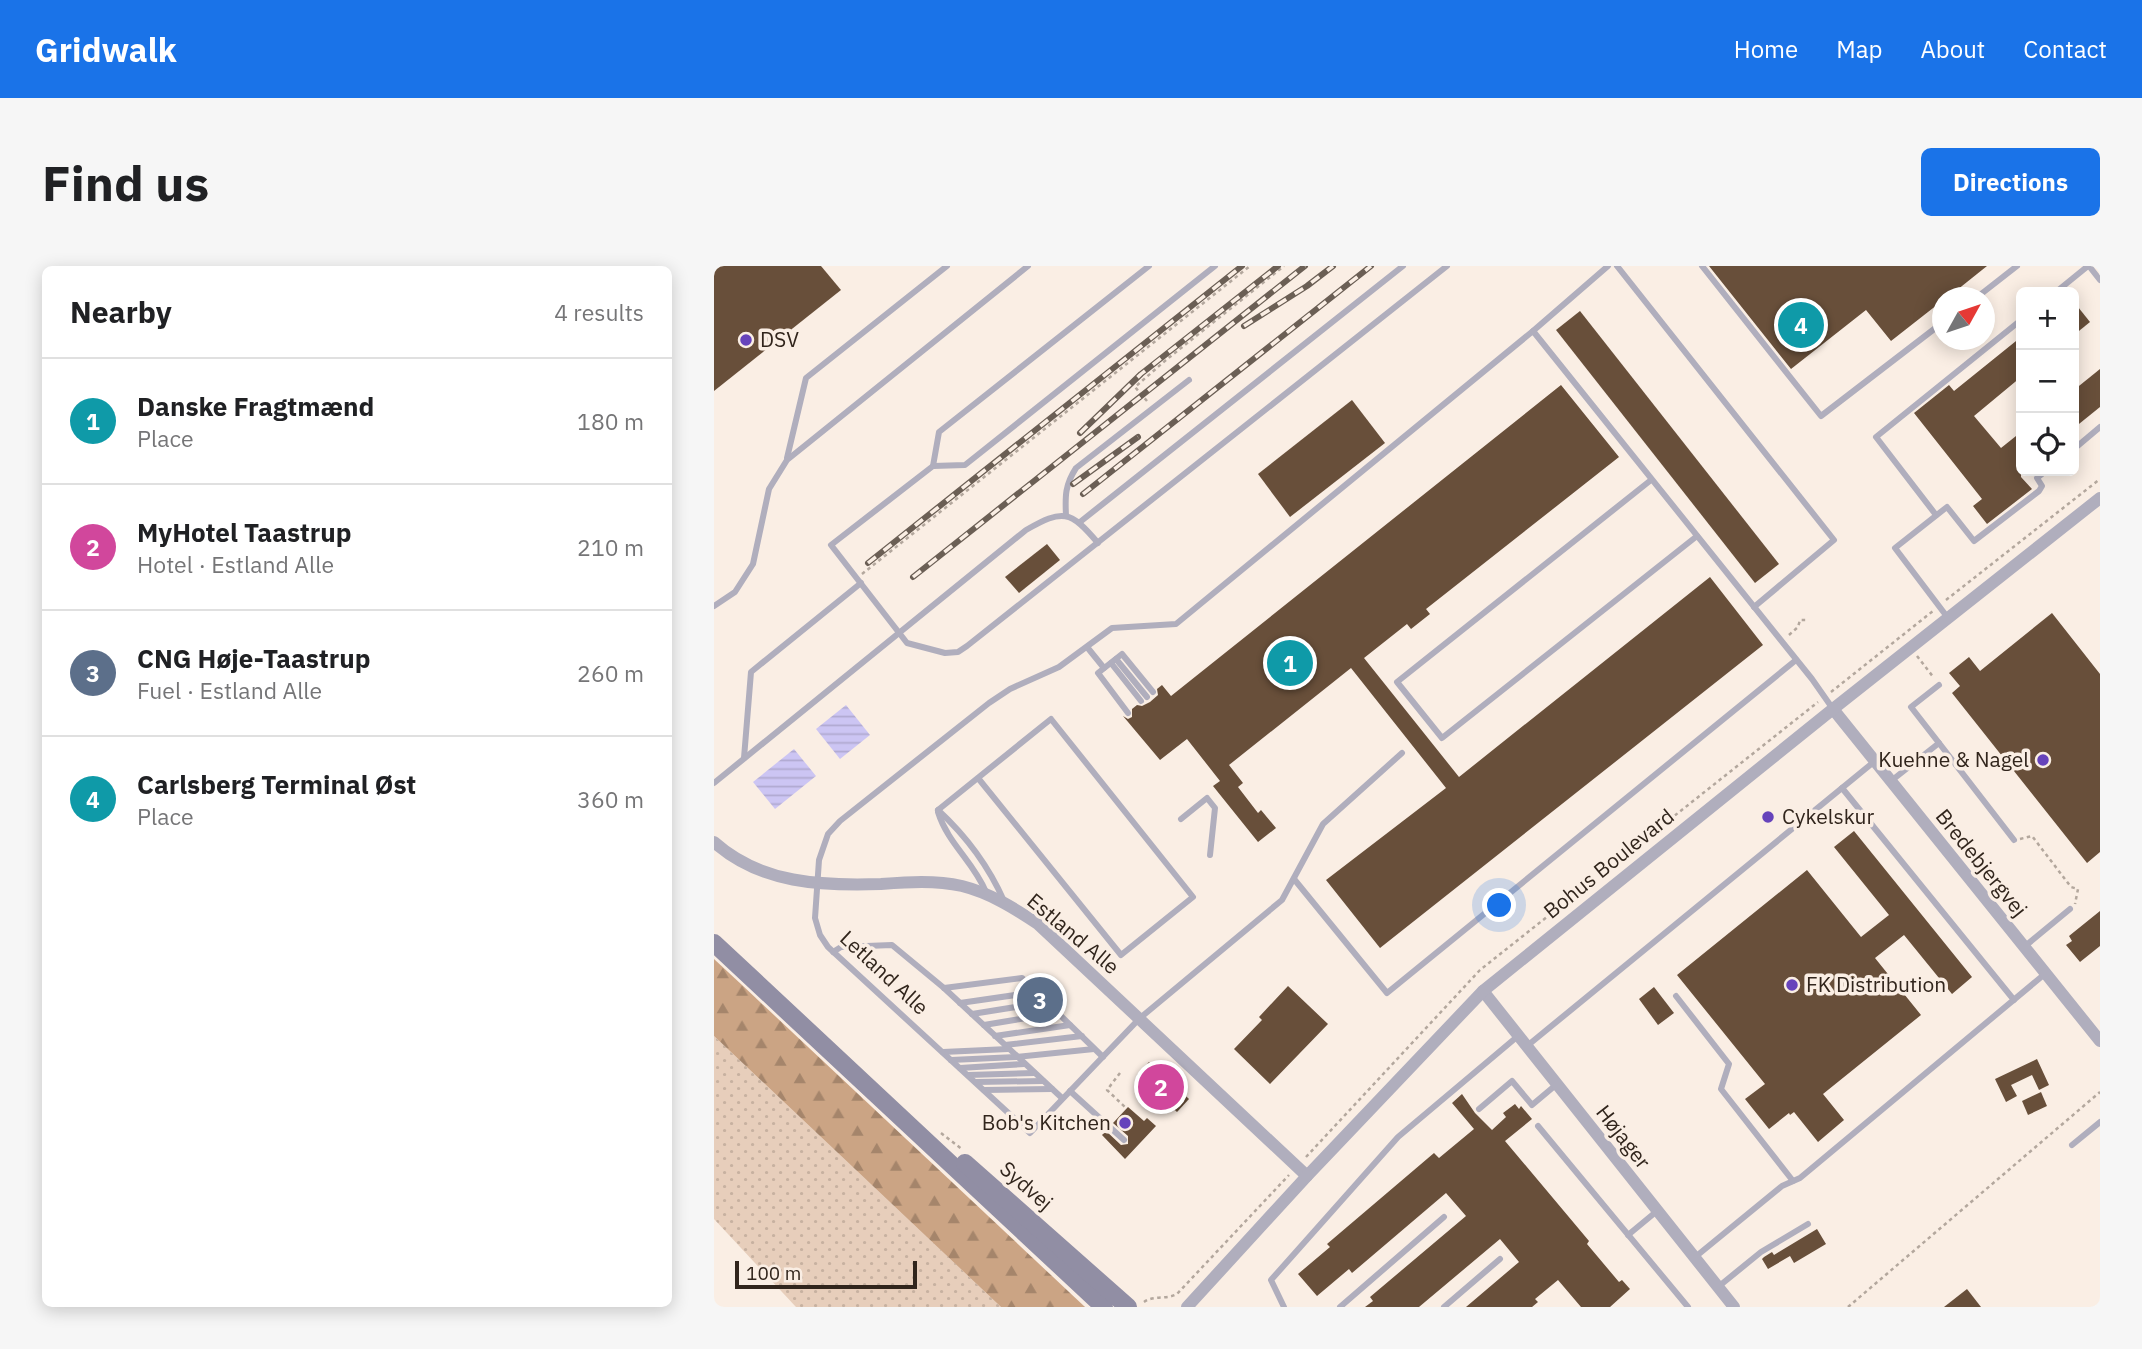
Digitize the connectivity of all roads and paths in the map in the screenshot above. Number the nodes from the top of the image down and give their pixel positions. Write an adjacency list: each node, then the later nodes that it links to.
1 (947, 266): 24 (lane)
2 (1028, 266): 24 (lane)
3 (1149, 266): 25 (lane)
4 (1215, 266): 25 (lane)
5 (1250, 266): 34 (path)
6 (1284, 266): 21 (path)
7 (1403, 266): 31 (lane)
8 (1447, 266): 33 (lane)
9 (1608, 266): 18 (lane)
10 (1616, 266): 36 (lane)
11 (1702, 266): 19 (lane)
12 (2017, 266): 15 (lane)
13 (2088, 266): 14 (lane); 16 (lane)
14 (2100, 280)
15 (1990, 287)
16 (2062, 287)
17 (2016, 324): 29 (lane)
18 (1533, 331): 27 (lane); 41 (lane, Letland Alle)
19 (1932, 331)
20 (1188, 380): 21 (lane)
21 (1152, 408): 30 (lane)
22 (2100, 427): 23 (lane)
23 (2079, 445)
24 (787, 460): 35 (lane)
25 (933, 466): 34 (lane)
26 (2040, 476): 29 (lane)
27 (1651, 480): 32 (lane); 32 (lane)
28 (2100, 498): 37 (street, Bohus Boulevard)
29 (1936, 515): 37 (lane)
30 (1066, 516): 31 (lane); 39 (lane)
31 (1080, 522): 33 (lane)
32 (1696, 536): 36 (lane)
33 (1098, 543): 39 (lane)
34 (859, 580): 39 (lane); 51 (lane)
35 (714, 606)
36 (1754, 607): 40 (lane)
37 (1948, 618): 42 (street, Bohus Boulevard)
38 (1806, 620): 40 (path)
39 (899, 632): 51 (lane)
40 (1781, 641): 43 (lane)
41 (1087, 648): 45 (lane); 63 (lane, Letland Alle)
42 (1910, 648): 46 (path); 47 (street, Bohus Boulevard)
43 (1796, 660): 47 (lane); 62 (lane)
44 (1113, 661): 44 (lane); 45 (lane)
45 (1104, 668): 48 (lane)
46 (1939, 685): 49 (lane)
47 (1833, 709): 52 (street, Bredebjergvej); 72 (street, Bohus Boulevard)
48 (1128, 713)
49 (1940, 743): 54 (lane); 59 (lane)
50 (1402, 753): 62 (lane, Letland Alle)
51 (744, 758): 55 (lane)
52 (1875, 761): 54 (street, Bredebjergvej); 56 (lane)
53 (978, 778): 53 (lane); 57 (lane)
54 (1891, 781): 68 (street, Bredebjergvej)
55 (714, 783)
56 (1842, 788): 75 (lane); 85 (lane)
57 (938, 810): 64 (lane); 65 (lane)
58 (1181, 819): 61 (lane)
59 (2014, 840): 66 (path)
60 (714, 842): 63 (street, Estland Alle)
61 (1210, 855)
62 (1294, 879): 80 (lane, Letland Alle)
63 (817, 884): 64 (street, Estland Alle); 69 (lane, Letland Alle)
64 (986, 894): 65 (street, Estland Alle)
65 (1005, 903): 80 (street, Estland Alle)
66 (2070, 909): 68 (lane)
67 (714, 943): 106 (main road, Sydvej)
68 (2024, 947): 70 (street, Bredebjergvej)
69 (833, 952): 71 (lane); 89 (lane, Letland Alle)
70 (2046, 974): 75 (lane); 86 (street, Bredebjergvej)
71 (944, 988): 73 (lane); 77 (lane)
72 (1483, 991): 85 (street, Højager); 115 (street, Bohus Boulevard)
73 (1036, 992): 76 (lane); 77 (lane)
74 (1676, 996): 116 (lane)
75 (2014, 1000): 116 (lane)
76 (1047, 1002): 78 (lane); 79 (lane)
77 (960, 1003): 79 (lane)
78 (1057, 1013): 81 (lane); 82 (lane)
79 (972, 1014): 82 (lane)
80 (1140, 1018): 91 (lane, Letland Alle); 115 (street, Estland Alle)
81 (1069, 1024): 83 (lane); 84 (lane)
82 (984, 1025): 83 (lane)
83 (995, 1036): 87 (lane)
84 (1082, 1036): 87 (lane); 88 (lane)
85 (1523, 1041): 100 (street, Højager); 129 (lane)
86 (2100, 1041)
87 (1006, 1047): 89 (lane); 90 (lane)
88 (1094, 1049): 90 (lane); 91 (lane)
89 (943, 1052): 92 (lane, Letland Alle)
90 (1016, 1057): 92 (lane); 93 (lane)
91 (1103, 1057): 103 (lane, Letland Alle)
92 (951, 1060): 94 (lane, Letland Alle)
93 (1024, 1064): 94 (lane); 95 (lane)
94 (960, 1068): 97 (lane, Letland Alle)
95 (1034, 1073): 97 (lane); 98 (lane)
96 (1120, 1073): 107 (path)
97 (968, 1075): 99 (lane, Letland Alle)
98 (1043, 1081): 99 (lane); 101 (lane)
99 (976, 1082): 102 (lane, Letland Alle)
100 (1557, 1084): 108 (lane); 117 (street, Højager)
101 (1052, 1089): 102 (lane); 105 (lane)
102 (984, 1090): 105 (lane, Letland Alle)
103 (1070, 1091): 105 (lane, Letland Alle); 112 (lane)
104 (2100, 1093): 133 (path)
105 (1062, 1098)
106 (889, 1105): 124 (main road, Sydvej); 126 (main road, Sydvej)
107 (1125, 1107)
108 (1479, 1109)
109 (2100, 1122): 113 (lane)
110 (1538, 1126): 120 (lane)
111 (934, 1128): 114 (path)
112 (1124, 1140)
113 (2072, 1145)
114 (967, 1154)
115 (1307, 1176): 128 (street, Bohus Boulevard)
116 (1793, 1181): 121 (lane)
117 (1657, 1211): 120 (lane); 121 (street, Højager)
118 (1444, 1217): 130 (lane)
119 (1808, 1224): 123 (lane)
120 (1628, 1235): 132 (lane)
121 (1694, 1258): 123 (street, Højager)
122 (1500, 1259): 131 (lane)
123 (1718, 1287): 125 (street, Højager)
124 (1136, 1304): 127 (path)
125 (1729, 1306)
126 (1104, 1307)
127 (1149, 1307)
128 (1187, 1307)
129 (1284, 1307)
130 (1340, 1307)
131 (1444, 1307)
132 (1688, 1307)
133 (1848, 1307)

